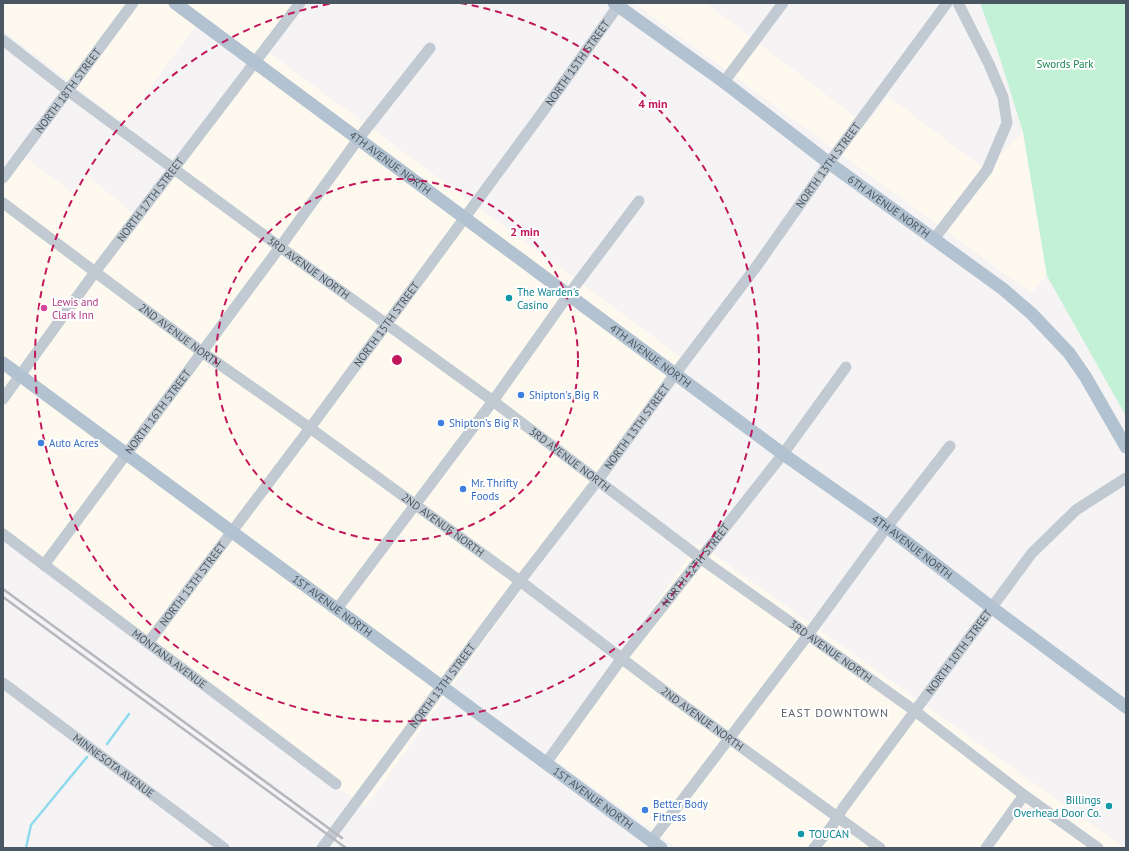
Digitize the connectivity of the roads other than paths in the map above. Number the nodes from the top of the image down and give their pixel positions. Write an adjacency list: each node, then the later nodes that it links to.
1 (133, 3): 12 (street, NORTH 18TH STREET)
2 (175, 3): 10 (main road, 4TH AVENUE NORTH)
3 (300, 3): 10 (street, NORTH 17TH STREET)
4 (783, 3): 11 (street)
5 (947, 3): 14 (street, NORTH 13TH STREET)
6 (958, 3): 20 (street)
7 (617, 4): 11 (main road, 6TH AVENUE NORTH); 19 (street, NORTH 15TH STREET)
8 (3, 40): 12 (street, 3RD AVENUE NORTH)
9 (430, 48): 13 (street, NORTH 16TH STREET)
10 (254, 62): 13 (main road, 4TH AVENUE NORTH); 15 (street, NORTH 17TH STREET)
11 (724, 82): 14 (main road, 6TH AVENUE NORTH)
12 (67, 90): 15 (street, 3RD AVENUE NORTH); 16 (street, NORTH 18TH STREET)
13 (358, 138): 19 (main road, 4TH AVENUE NORTH); 21 (street, NORTH 16TH STREET)
14 (829, 163): 20 (main road, 6TH AVENUE NORTH); 28 (street, NORTH 13TH STREET)
15 (174, 169): 21 (street, 3RD AVENUE NORTH); 22 (street, NORTH 17TH STREET)
16 (3, 178)
17 (639, 201): 23 (street)
18 (3, 203): 22 (street, 2ND AVENUE NORTH)
19 (464, 218): 23 (main road, 4TH AVENUE NORTH); 24 (street, NORTH 15TH STREET)
20 (934, 239): 34 (main road, 6TH AVENUE NORTH)
21 (280, 247): 24 (street, 3RD AVENUE NORTH); 25 (street, NORTH 16TH STREET)
22 (95, 272): 25 (street, 2ND AVENUE NORTH); 29 (street, NORTH 17TH STREET)
23 (569, 294): 28 (main road, 4TH AVENUE NORTH); 31 (street)
24 (386, 323): 31 (street, 3RD AVENUE NORTH); 32 (street, NORTH 15TH STREET)
25 (202, 352): 32 (street, 2ND AVENUE NORTH); 35 (street, NORTH 16TH STREET)
26 (3, 363): 29 (main road, 1ST AVENUE NORTH)
27 (846, 367): 36 (street, NORTH 12TH STREET)
28 (675, 374): 36 (main road, 4TH AVENUE NORTH); 38 (street, NORTH 13TH STREET)
29 (20, 376): 30 (street, NORTH 17TH STREET); 35 (main road, 1ST AVENUE NORTH)
30 (3, 398)
31 (493, 401): 38 (street, 3RD AVENUE NORTH); 39 (street)
32 (310, 428): 39 (street, 2ND AVENUE NORTH); 41 (street, NORTH 15TH STREET)
33 (950, 446): 40 (street)
34 (1126, 446)
35 (126, 454): 41 (main road, 1ST AVENUE NORTH); 44 (street, NORTH 16TH STREET)
36 (783, 454): 40 (main road, 4TH AVENUE NORTH); 43 (street, NORTH 12TH STREET)
37 (1126, 478): 46 (street, NORTH 10TH STREET)
38 (598, 480): 43 (street, 3RD AVENUE NORTH); 45 (street, NORTH 13TH STREET)
39 (415, 505): 45 (street, 2ND AVENUE NORTH); 47 (street)
40 (887, 527): 46 (main road, 4TH AVENUE NORTH); 48 (street)
41 (232, 532): 47 (main road, 1ST AVENUE NORTH); 49 (street, NORTH 15TH STREET)
42 (3, 534): 44 (street, MONTANA AVENUE)
43 (700, 558): 48 (street, 3RD AVENUE NORTH); 50 (street, NORTH 12TH STREET)
44 (44, 565): 49 (street, MONTANA AVENUE)
45 (520, 581): 50 (street, 2ND AVENUE NORTH); 52 (street, NORTH 13TH STREET)
46 (990, 607): 53 (main road, 4TH AVENUE NORTH); 54 (street, NORTH 10TH STREET)
47 (337, 609): 52 (main road, 1ST AVENUE NORTH)
48 (808, 634): 54 (street, 3RD AVENUE NORTH); 55 (street)
49 (148, 643): 57 (street, MONTANA AVENUE)
50 (622, 658): 55 (street, 2ND AVENUE NORTH); 56 (street, NORTH 12TH STREET)
51 (3, 683): 61 (street, MINNESOTA AVENUE)
52 (442, 687): 56 (main road, 1ST AVENUE NORTH); 62 (street, NORTH 13TH STREET)
53 (1126, 707)
54 (915, 711): 58 (street, 3RD AVENUE NORTH); 59 (street, NORTH 10TH STREET)
55 (730, 738): 59 (street, 2ND AVENUE NORTH); 60 (street)
56 (546, 763): 60 (main road, 1ST AVENUE NORTH)
57 (336, 784)
58 (1024, 794): 65 (street); 66 (street, 3RD AVENUE NORTH)
59 (838, 817): 63 (street, NORTH 10TH STREET); 64 (street, 2ND AVENUE NORTH)
60 (656, 845)
61 (224, 848)
62 (322, 848)
63 (814, 848)
64 (880, 848)
65 (986, 848)
66 (1098, 848)

